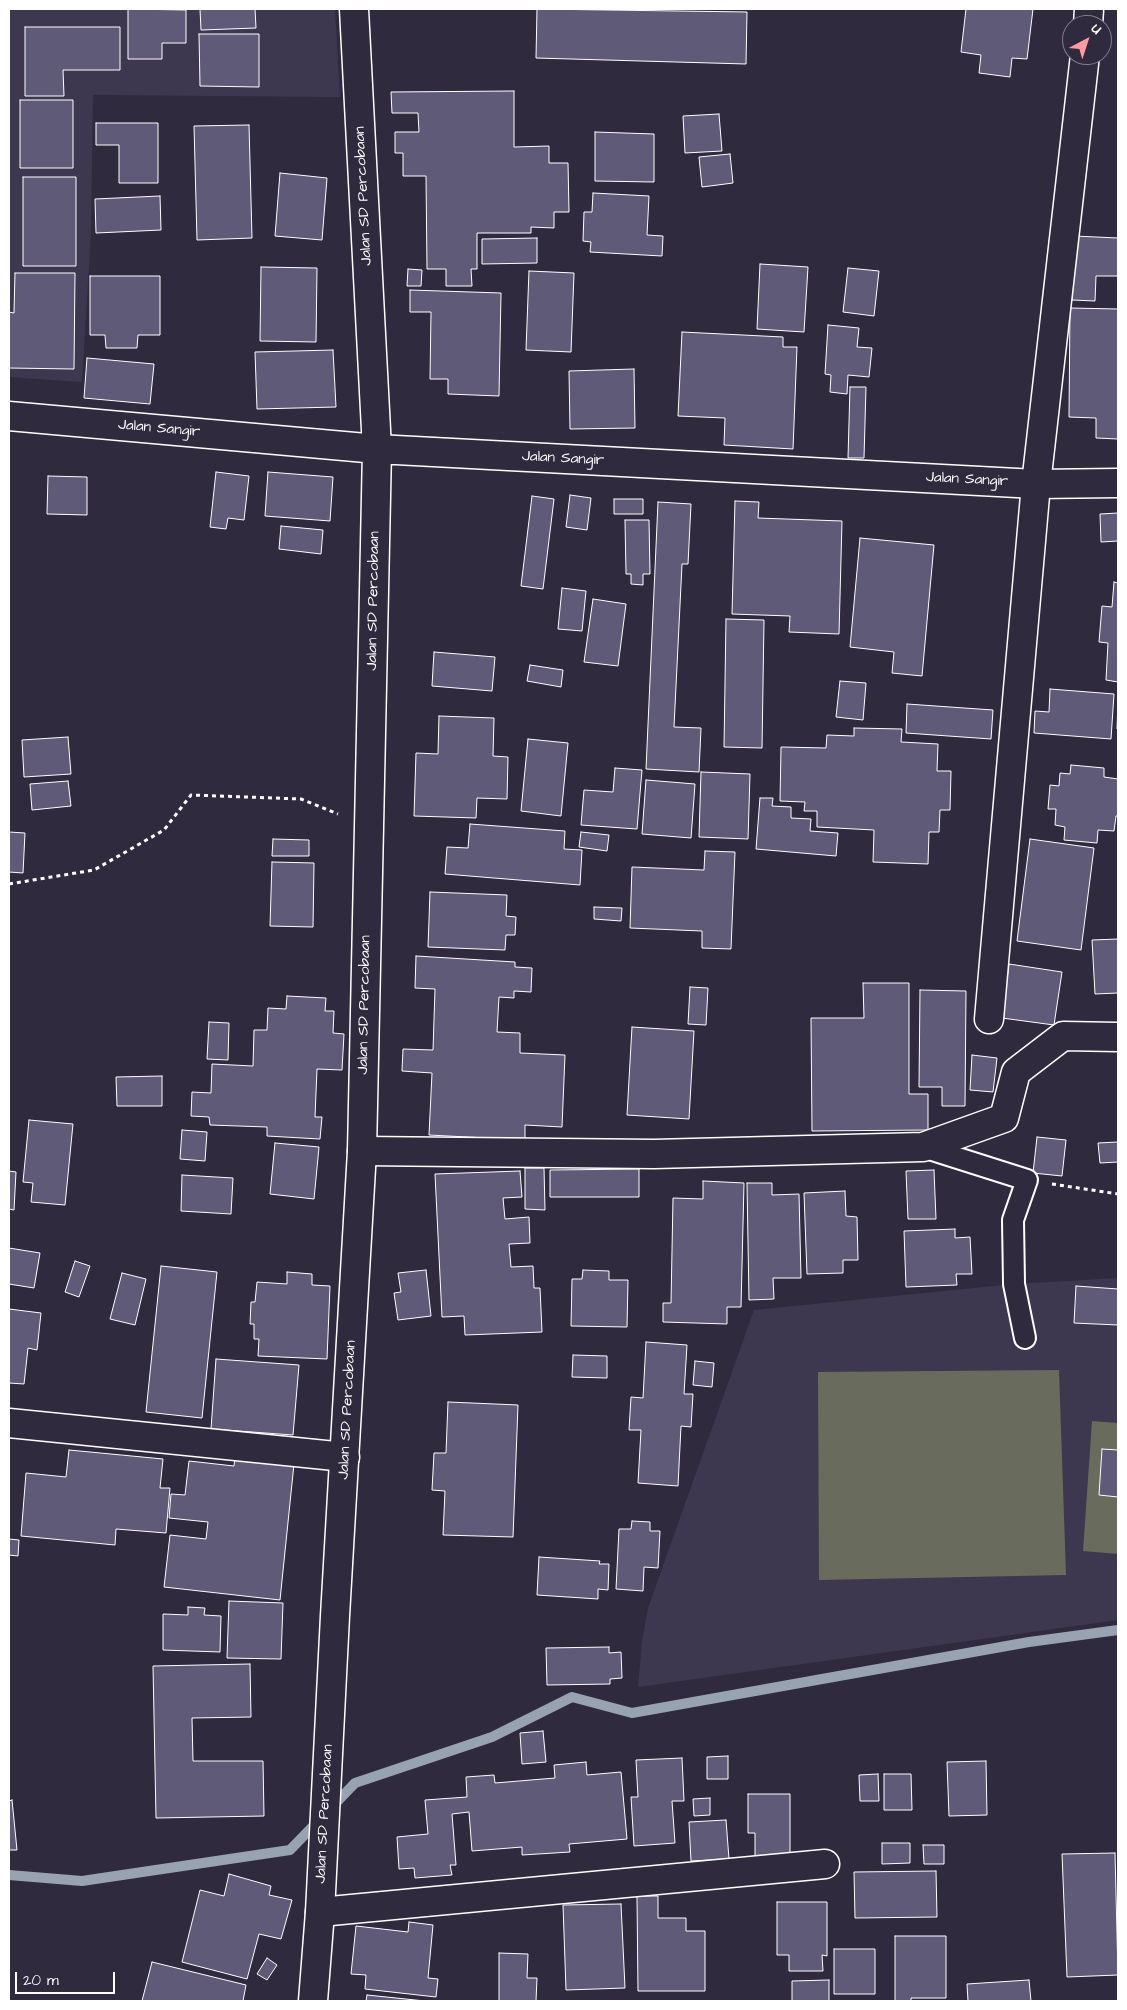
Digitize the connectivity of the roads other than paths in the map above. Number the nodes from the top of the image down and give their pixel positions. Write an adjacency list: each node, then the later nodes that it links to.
1 (354, 9): 4 (street, Jalan SD Percobaan)
2 (1084, 65): 6 (street)
3 (9, 416): 4 (street, Jalan Sangir)
4 (377, 449): 6 (street, Jalan Sangir); 10 (street, Jalan SD Percobaan)
5 (1118, 483): 6 (street, Jalan Sangir)
6 (1036, 484): 7 (street)
7 (989, 1019)
8 (1118, 1037): 9 (street)
9 (923, 1147): 10 (street); 11 (lane)
10 (362, 1151): 13 (street, Jalan SD Percobaan)
11 (1025, 1338)
12 (9, 1423): 13 (street)
13 (345, 1457): 15 (street, Jalan SD Percobaan)
14 (825, 1864): 15 (street)
15 (320, 1912): 16 (street, Jalan SD Percobaan)
16 (313, 2001)

